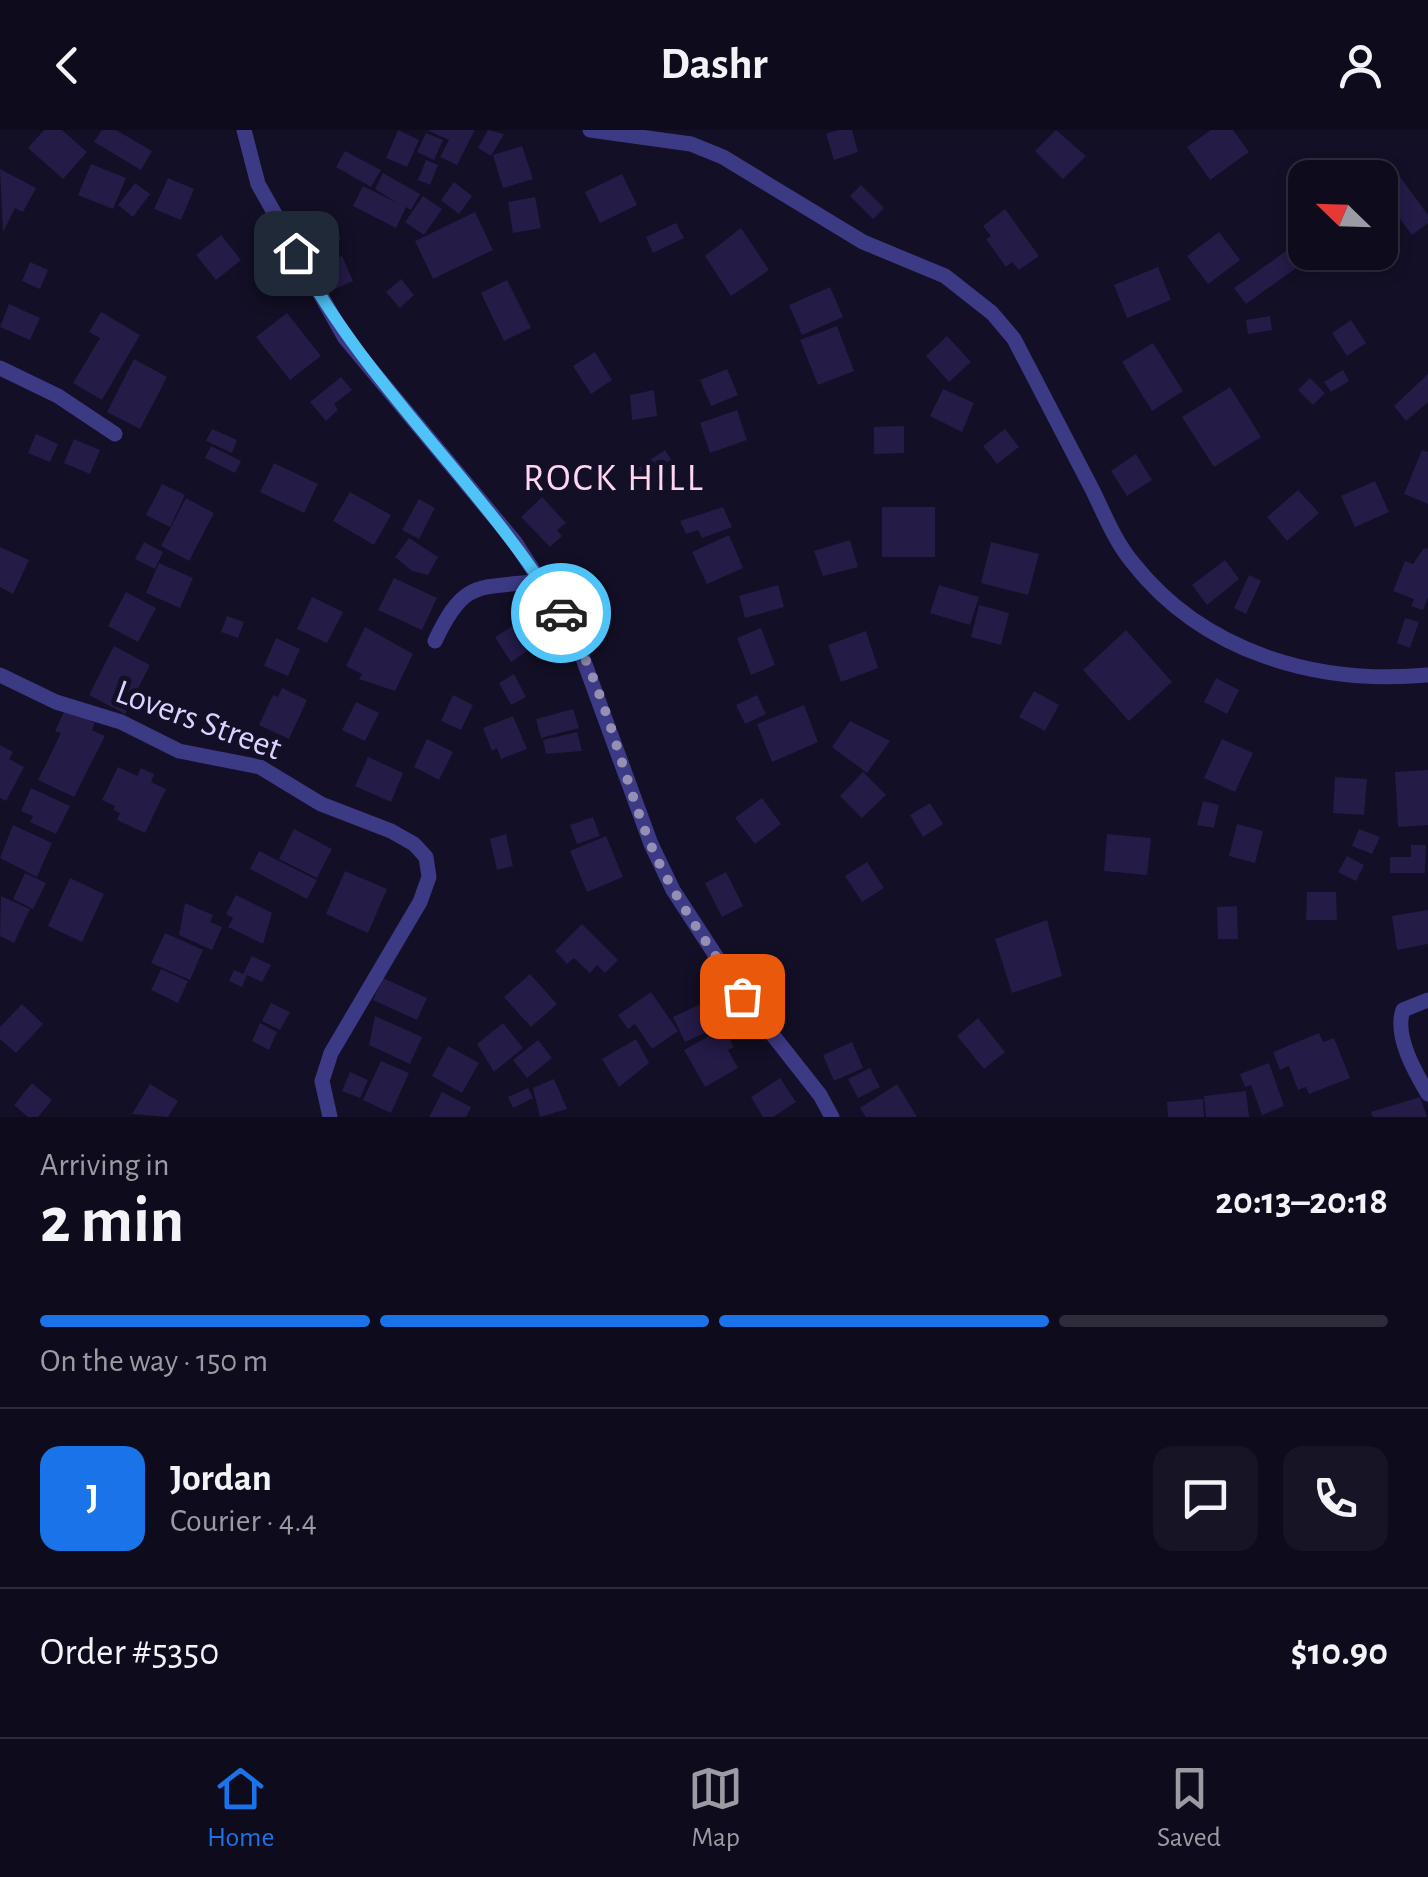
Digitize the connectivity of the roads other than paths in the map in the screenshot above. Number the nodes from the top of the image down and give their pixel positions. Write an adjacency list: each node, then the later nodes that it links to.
1 (244, 130): 5 (street)
2 (590, 130): 8 (street)
3 (0, 368): 4 (street)
4 (115, 434)
5 (542, 581): 6 (street); 12 (street)
6 (435, 641)
7 (0, 674): 11 (street, Lovers Street)
8 (1428, 675)
9 (1428, 1000): 10 (street)
10 (1428, 1094)
11 (330, 1117)
12 (832, 1117)

